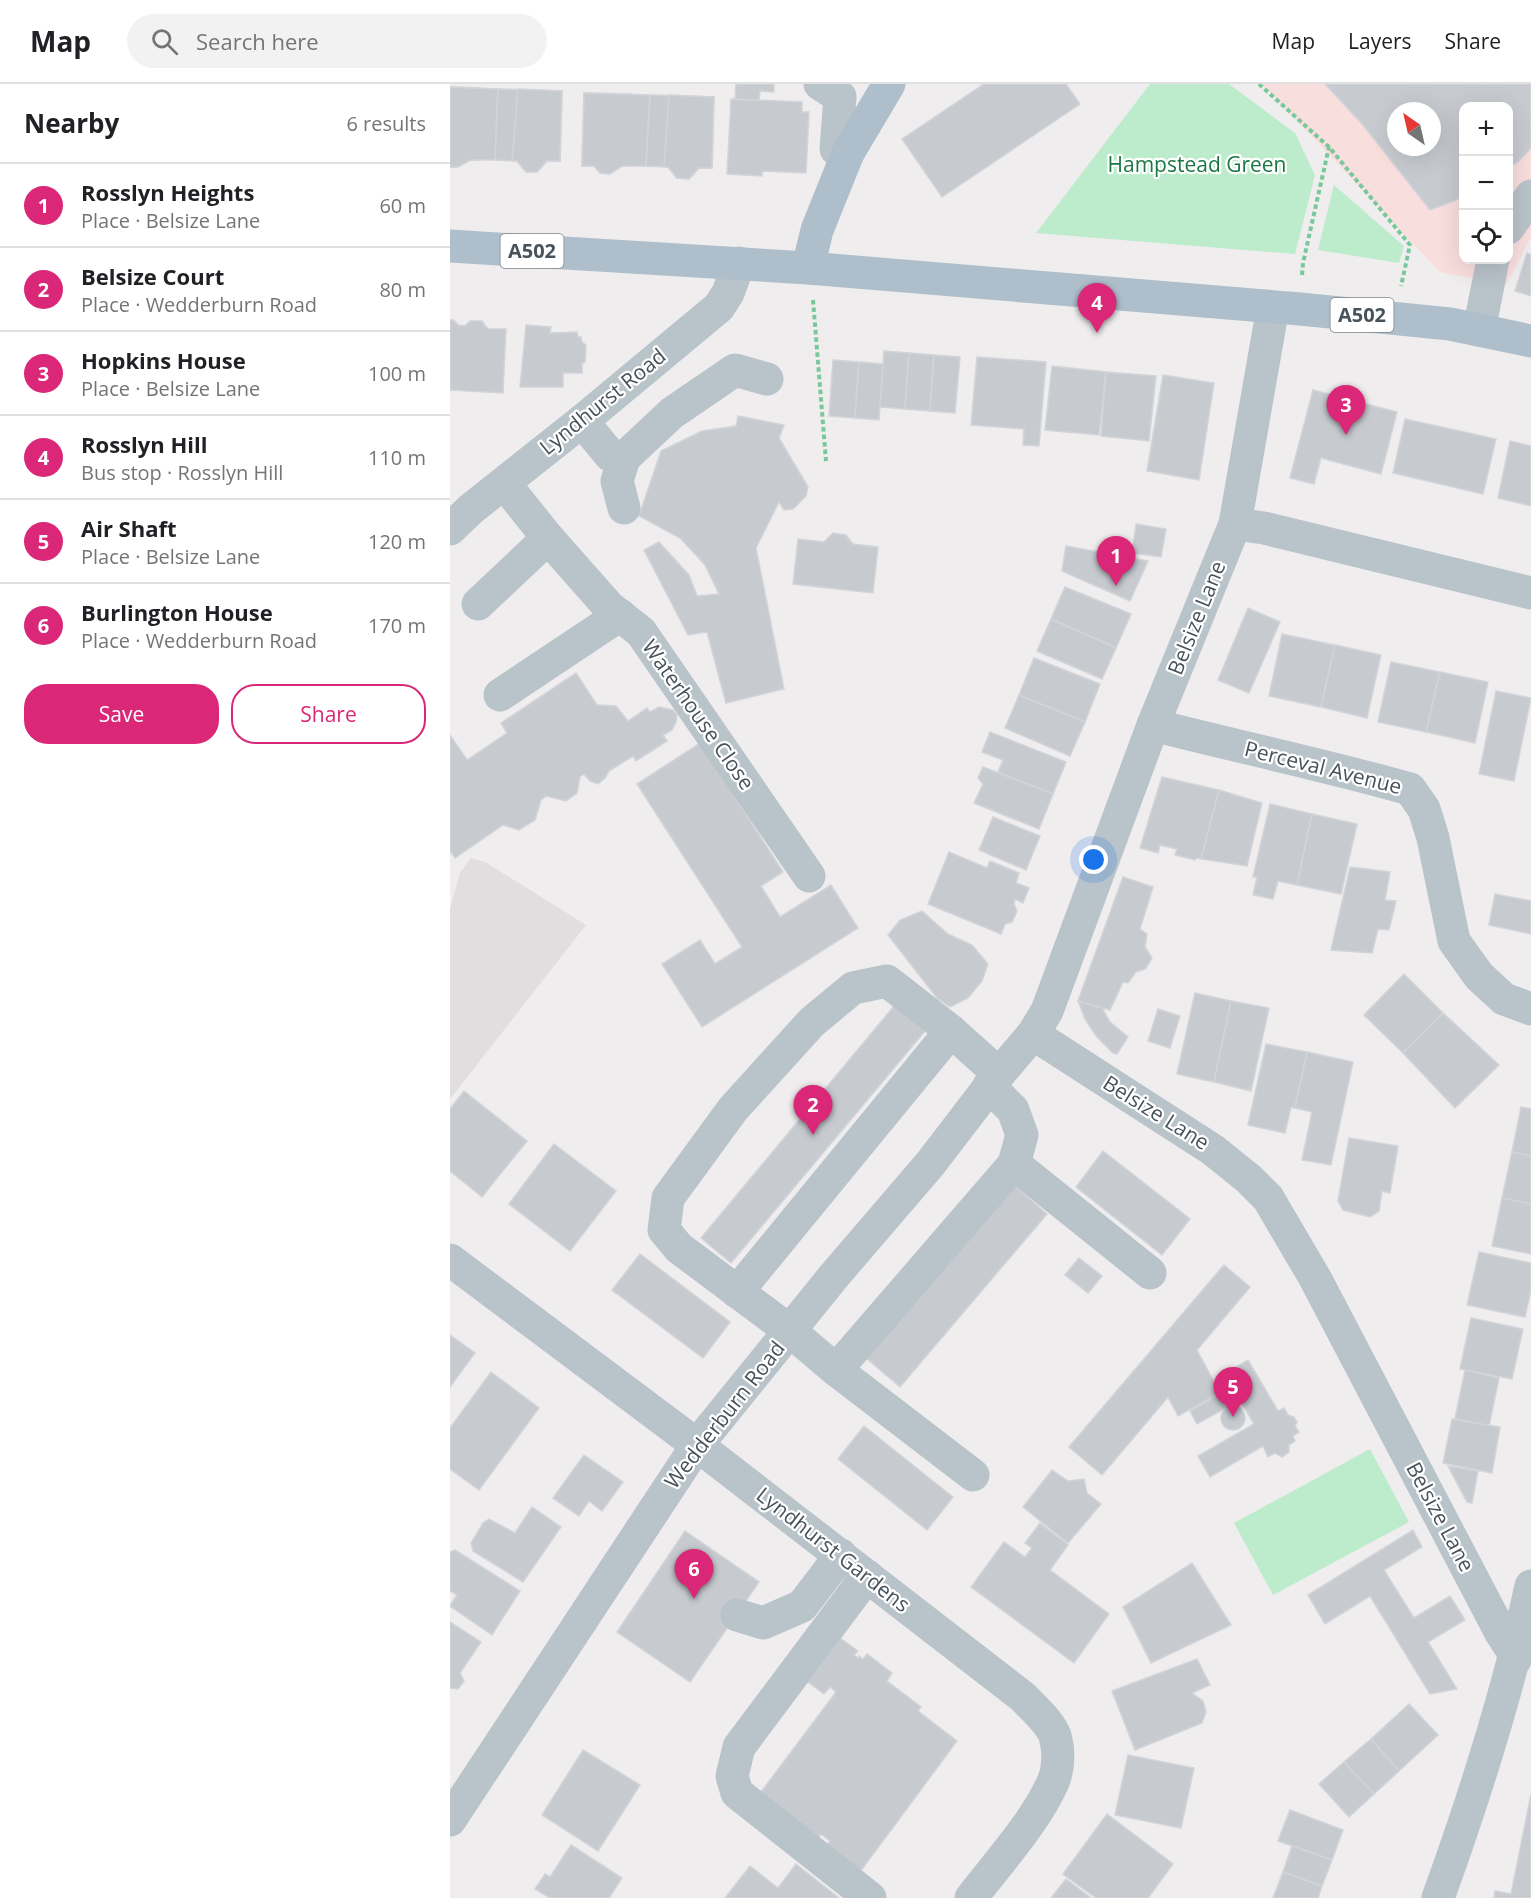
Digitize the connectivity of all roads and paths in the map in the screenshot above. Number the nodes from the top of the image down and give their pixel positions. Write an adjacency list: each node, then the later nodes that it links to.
1 (820, 84): 5 (street)
2 (889, 84): 5 (main road)
3 (1259, 84): 4 (path)
4 (1329, 147): 12 (path); 13 (path)
5 (848, 153): 11 (main road)
6 (1531, 196): 7 (street)
7 (1513, 221)
8 (450, 246): 9 (main road, A502)
9 (739, 263): 11 (main road, A502); 17 (street, Lyndhurst Road)
10 (1491, 264): 14 (street)
11 (808, 268): 13 (main road, A502); 19 (path)
12 (1400, 295)
13 (1286, 308): 14 (main road, A502); 22 (street, Belsize Lane)
14 (1464, 327): 15 (main road, A502)
15 (1531, 341)
16 (767, 379): 18 (street)
17 (582, 421): 18 (street); 20 (street, Lyndhurst Road)
18 (624, 458): 21 (street)
19 (826, 461)
20 (504, 483): 23 (street, Lyndhurst Road); 24 (street, Waterhouse Close)
21 (624, 508)
22 (1235, 524): 25 (street); 29 (street, Belsize Lane)
23 (450, 528)
24 (548, 538): 26 (street); 27 (street, Waterhouse Close)
25 (1531, 593)
26 (478, 604)
27 (620, 615): 28 (street); 30 (street, Waterhouse Close)
28 (500, 695)
29 (1153, 725): 31 (street, Perceval Avenue); 33 (street, Belsize Lane)
30 (809, 876)
31 (1531, 1009)
32 (951, 1031): 34 (street); 38 (street); 38 (street)
33 (1033, 1034): 34 (street, Wedderburn Road); 47 (street, Belsize Lane)
34 (994, 1080): 35 (street); 39 (street, Wedderburn Road)
35 (1014, 1164): 37 (street); 40 (street)
36 (450, 1260): 41 (street, Lyndhurst Gardens)
37 (1150, 1273)
38 (737, 1292): 39 (street)
39 (790, 1331): 40 (street); 41 (street, Wedderburn Road)
40 (836, 1370): 42 (street)
41 (697, 1445): 43 (street, Lyndhurst Gardens); 48 (street, Wedderburn Road)
42 (973, 1475)
43 (841, 1555): 44 (street, Lyndhurst Gardens); 46 (street)
44 (867, 1576): 49 (street); 50 (street, Lyndhurst Gardens)
45 (1531, 1586): 47 (street)
46 (737, 1615)
47 (1515, 1660): 51 (street)
48 (450, 1820)
49 (870, 1898)
50 (971, 1898)
51 (1438, 1898)

